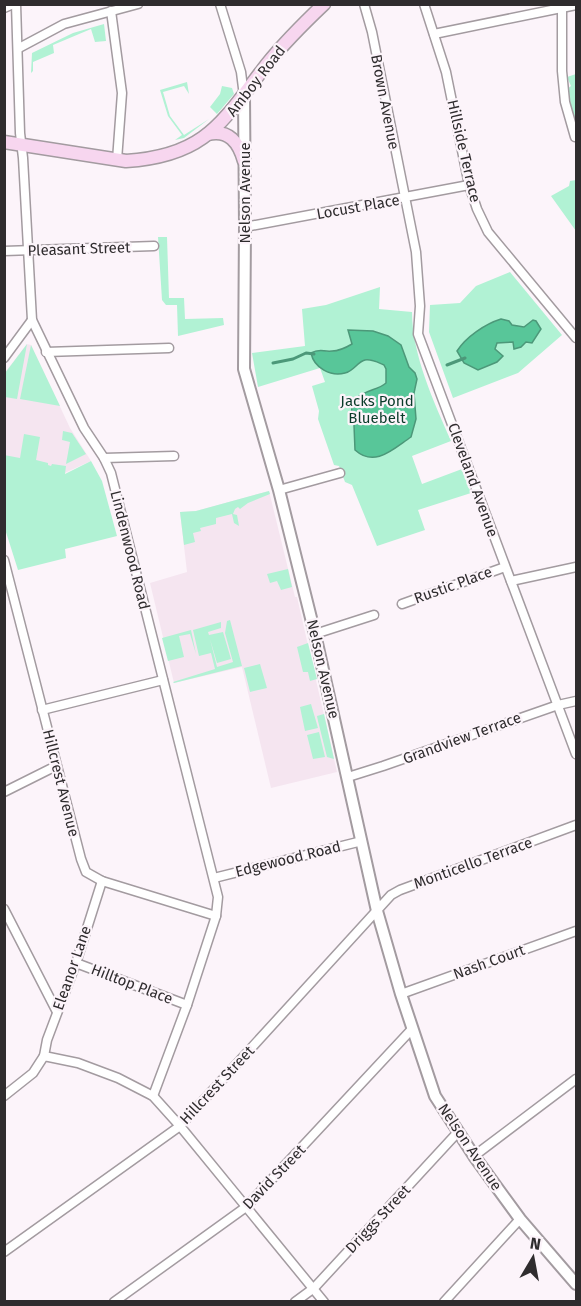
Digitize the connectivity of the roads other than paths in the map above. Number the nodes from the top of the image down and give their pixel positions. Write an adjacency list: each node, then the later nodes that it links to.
1 (15, 4): 8 (street); 12 (street, Lindenwood Road)
2 (138, 4): 10 (street)
3 (220, 4): 13 (street, Nelson Avenue)
4 (324, 4): 13 (main road, Amboy Road)
5 (364, 4): 21 (street, Brown Avenue)
6 (424, 4): 11 (street, Hillside Terrace)
7 (576, 5): 9 (street)
8 (4, 8)
9 (562, 8): 11 (street); 15 (street)
10 (111, 11): 12 (street); 18 (street)
11 (434, 34): 20 (street, Hillside Terrace)
12 (19, 48): 17 (street, Lindenwood Road)
13 (244, 96): 14 (main road, Amboy Road); 19 (street, Nelson Avenue)
14 (208, 134): 18 (main road, Amboy Road); 19 (main road)
15 (575, 137)
16 (4, 142): 17 (main road, Amboy Road)
17 (22, 145): 18 (main road, Amboy Road); 25 (street, Lindenwood Road)
18 (117, 160)
19 (244, 161): 22 (street, Nelson Avenue)
20 (470, 185): 21 (street, Locust Place); 27 (street, Hillside Terrace)
21 (404, 199): 22 (street, Locust Place); 36 (street, Cleveland Avenue)
22 (245, 227): 34 (street, Nelson Avenue)
23 (154, 246): 25 (street, Pleasant Street)
24 (4, 251): 25 (street, Pleasant Street)
25 (28, 251): 26 (street, Lindenwood Road)
26 (32, 320): 29 (street, Lindenwood Road); 30 (street)
27 (576, 338)
28 (169, 348): 29 (street)
29 (46, 352): 32 (street, Lindenwood Road)
30 (4, 358)
31 (174, 456): 32 (street)
32 (104, 458): 42 (street, Lindenwood Road)
33 (340, 473): 34 (street)
34 (279, 490): 41 (street, Nelson Avenue)
35 (4, 561): 45 (street, Hillcrest Avenue)
36 (505, 567): 38 (street, Cleveland Avenue); 39 (street, Rustic Place)
37 (576, 567): 38 (street, Rustic Place)
38 (511, 581): 44 (street, Cleveland Avenue)
39 (402, 604)
40 (374, 615): 41 (street)
41 (315, 634): 48 (street, Nelson Avenue)
42 (163, 680): 45 (street); 52 (street, Lindenwood Road)
43 (576, 700): 44 (street, Grandview Terrace)
44 (558, 705): 46 (street, Cleveland Avenue); 48 (street, Grandview Terrace)
45 (42, 710): 47 (street, Hillcrest Avenue)
46 (576, 754)
47 (56, 766): 49 (street); 53 (street, Hillcrest Avenue)
48 (348, 777): 51 (street, Nelson Avenue)
49 (4, 792)
50 (576, 825): 55 (street, Monticello Terrace)
51 (362, 841): 52 (street, Edgewood Road); 55 (street, Nelson Avenue)
52 (214, 878): 56 (street, Lindenwood Road)
53 (102, 881): 56 (street, Hillcrest Avenue); 58 (street, Eleanor Lane)
54 (4, 909): 61 (street)
55 (377, 911): 59 (street, Nelson Avenue); 67 (street, Hillcrest Street)
56 (216, 916): 60 (street, Lindenwood Road)
57 (576, 931): 59 (street, Nash Court)
58 (76, 963): 60 (street, Hilltop Place); 61 (street, Eleanor Lane)
59 (401, 994): 62 (street, Nelson Avenue)
60 (187, 1005): 66 (street, Lindenwood Road)
61 (57, 1012): 63 (street, Eleanor Lane)
62 (412, 1029): 68 (street, Nelson Avenue); 70 (street, David Street)
63 (44, 1056): 65 (street); 66 (street)
64 (576, 1079): 69 (street)
65 (4, 1096)
66 (153, 1096): 67 (street)
67 (180, 1126): 70 (street); 72 (street, Hillcrest Street)
68 (458, 1132): 69 (street, Nelson Avenue); 74 (street, Driggs Street)
69 (474, 1156): 71 (street, Nelson Avenue)
70 (246, 1207): 74 (street); 75 (street, David Street)
71 (520, 1220): 73 (street, Nelson Avenue); 78 (street)
72 (4, 1252)
73 (576, 1284)
74 (314, 1288): 76 (street, Driggs Street); 77 (street)
75 (114, 1302)
76 (295, 1302)
77 (324, 1302)
78 (444, 1302)

